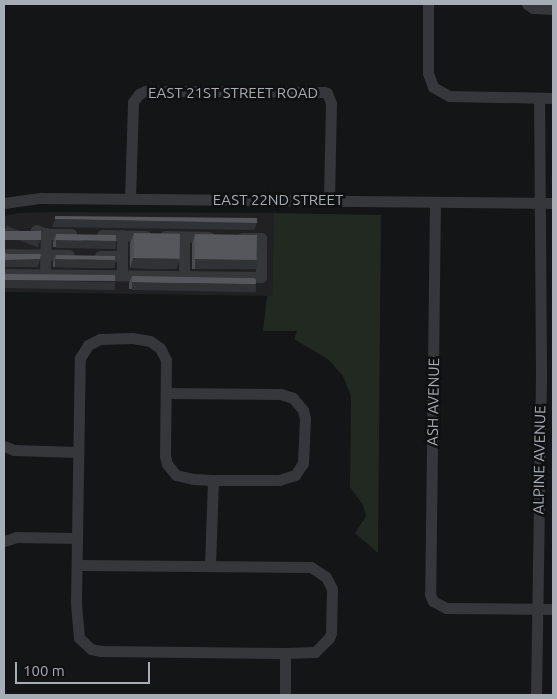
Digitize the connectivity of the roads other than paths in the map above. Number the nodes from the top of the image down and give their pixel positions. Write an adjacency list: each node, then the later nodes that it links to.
1 (428, 4): 5 (street)
2 (527, 4): 3 (street)
3 (553, 10)
4 (553, 98): 5 (street)
5 (539, 99): 10 (street, ALPINE AVENUE)
6 (130, 199): 7 (street, EAST 22ND STREET); 7 (street, EAST 21ST STREET ROAD); 9 (street, EAST 22ND STREET)
7 (329, 200): 8 (street, EAST 22ND STREET)
8 (435, 202): 10 (street, EAST 22ND STREET); 29 (street, ASH AVENUE)
9 (4, 203)
10 (539, 203): 11 (street, EAST 22ND STREET); 29 (street, ALPINE AVENUE)
11 (553, 203)
12 (122, 235): 13 (street); 15 (street); 16 (street)
13 (184, 237): 20 (street); 20 (street)
14 (4, 254): 15 (street)
15 (46, 255): 16 (street); 18 (street)
16 (122, 256): 19 (street)
17 (4, 274): 18 (street)
18 (45, 274): 19 (street)
19 (122, 275): 20 (street)
20 (184, 276)
21 (166, 393): 23 (street); 24 (street); 24 (street)
22 (4, 446): 23 (street)
23 (78, 452): 25 (street)
24 (213, 480): 28 (street)
25 (77, 538): 26 (street); 27 (street)
26 (4, 542)
27 (77, 565): 28 (street); 31 (street)
28 (210, 566): 31 (street)
29 (536, 609): 30 (street); 33 (street, ALPINE AVENUE)
30 (553, 609)
31 (285, 653): 32 (street)
32 (286, 695)
33 (536, 695)

